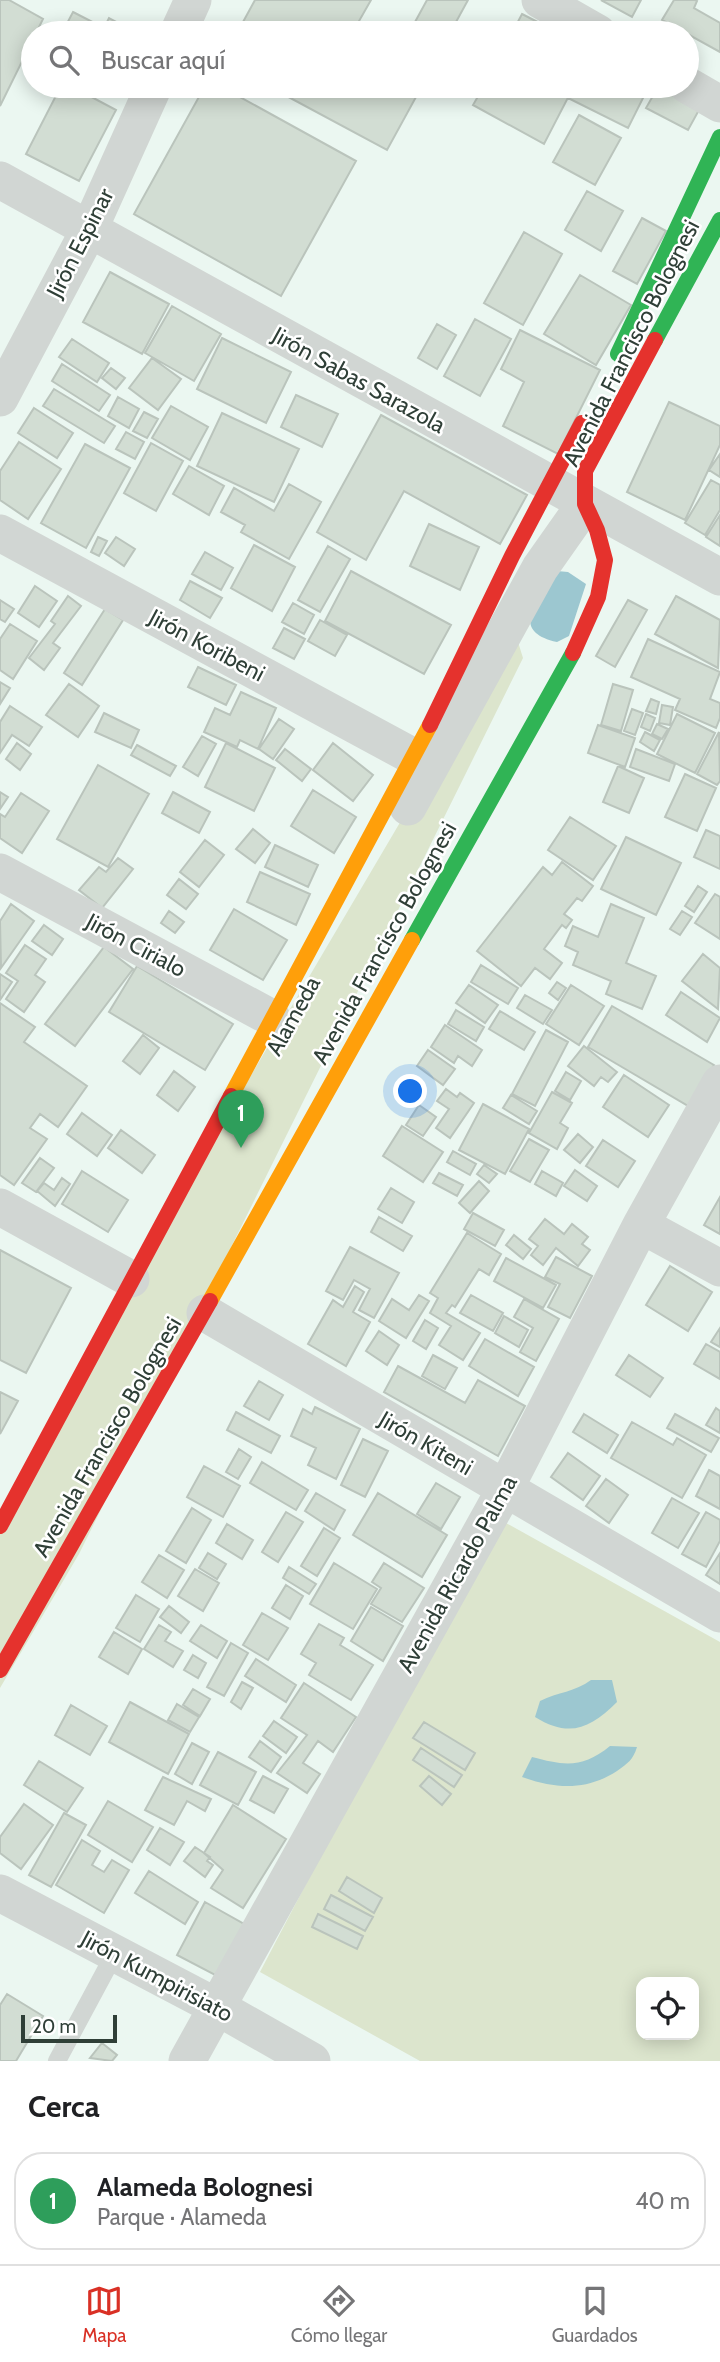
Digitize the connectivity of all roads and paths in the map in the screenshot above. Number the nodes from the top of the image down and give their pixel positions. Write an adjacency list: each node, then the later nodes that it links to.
1 (193, 0): 3 (street)
2 (540, 0): 4 (street)
3 (183, 21)
4 (576, 21)
5 (699, 92): 7 (street)
6 (149, 98): 11 (street, Jirón Espinar)
7 (720, 104)
8 (720, 137): 12 (main road, Avenida Francisco Bolognesi)
9 (0, 180): 11 (street, Jirón Sabas Sarazola)
10 (720, 220): 16 (main road, Avenida Francisco Bolognesi)
11 (89, 230): 13 (street, Jirón Espinar); 15 (street, Jirón Sabas Sarazola)
12 (610, 369)
13 (0, 398)
14 (592, 404): 15 (main road, Avenida Francisco Bolognesi)
15 (549, 485): 16 (street, Jirón Sabas Sarazola); 19 (main road, Avenida Francisco Bolognesi)
16 (585, 505): 18 (street, Jirón Sabas Sarazola); 27 (main road, Avenida Francisco Bolognesi); 29 (street, Alameda)
17 (0, 533): 19 (street, Jirón Koribeni)
18 (720, 577)
19 (414, 757): 21 (main road, Avenida Francisco Bolognesi)
20 (0, 872): 21 (street, Jirón Cirialo)
21 (272, 1018): 26 (main road, Avenida Francisco Bolognesi)
22 (720, 1083): 24 (street, Avenida Ricardo Palma)
23 (0, 1207): 26 (street)
24 (641, 1225): 25 (street); 28 (street, Avenida Ricardo Palma)
25 (720, 1268)
26 (131, 1279): 29 (main road, Avenida Francisco Bolognesi)
27 (205, 1313): 28 (street, Jirón Kiteni); 31 (main road, Avenida Francisco Bolognesi)
28 (505, 1489): 30 (street, Jirón Kiteni); 34 (street, Avenida Ricardo Palma)
29 (0, 1526)
30 (720, 1614)
31 (0, 1670)
32 (0, 1893): 33 (street, Jirón Kumpirisiato)
33 (115, 1953): 34 (street, Jirón Kumpirisiato); 35 (lane)
34 (217, 2007): 36 (street, Avenida Ricardo Palma); 37 (street, Jirón Kumpirisiato)
35 (57, 2061)
36 (187, 2061)
37 (312, 2061)

